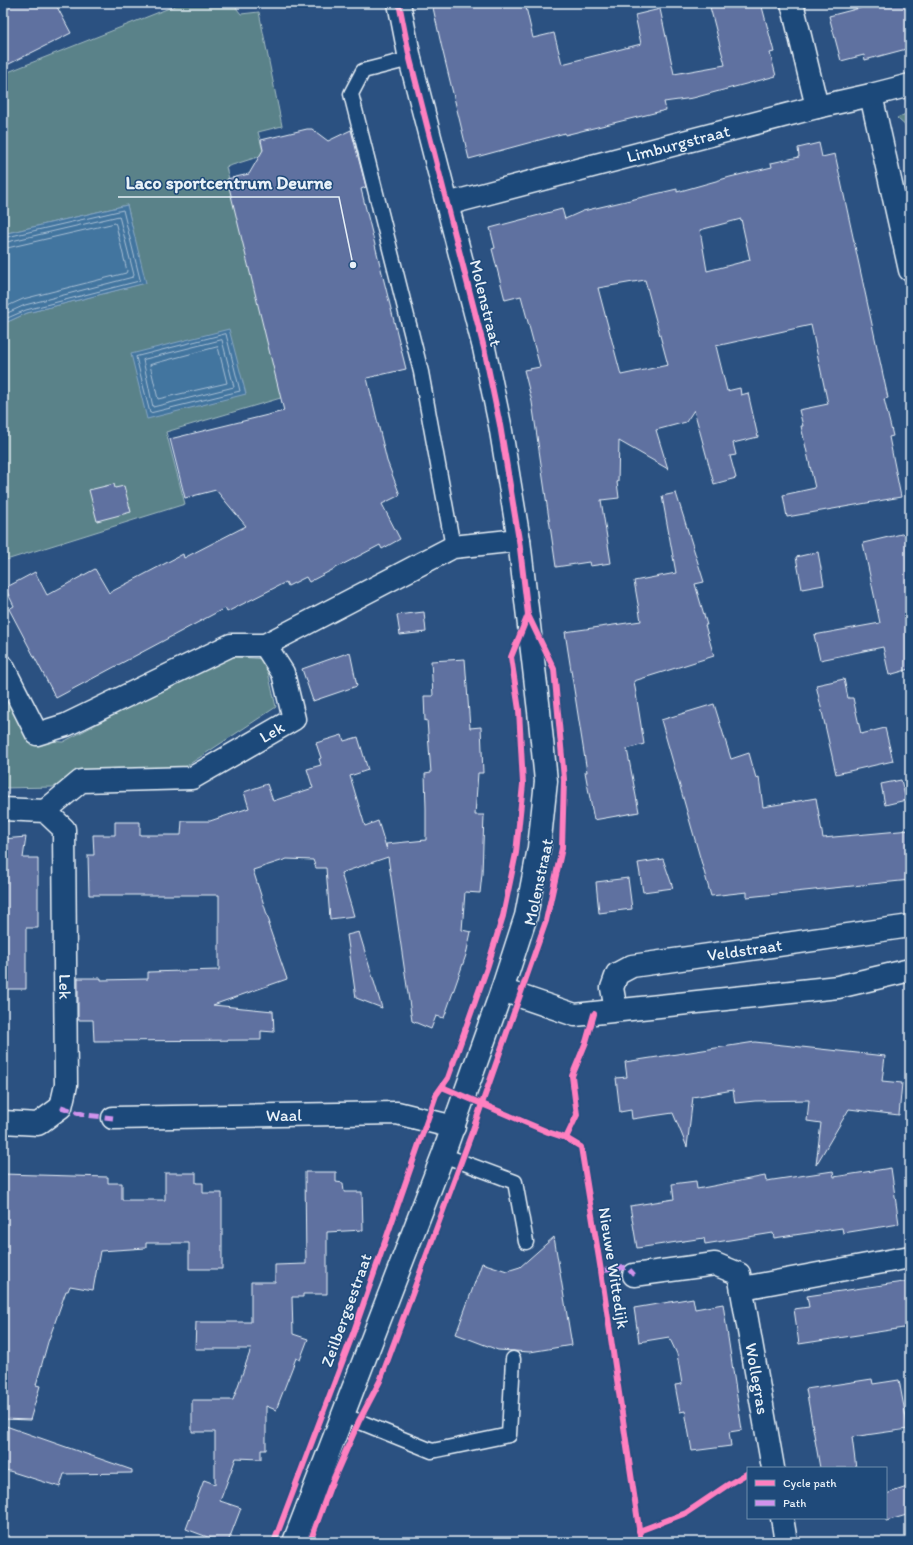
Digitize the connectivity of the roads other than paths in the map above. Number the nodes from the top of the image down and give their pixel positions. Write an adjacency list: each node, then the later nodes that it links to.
1 (399, 3): 3 (street, Molenstraat)
2 (792, 3): 6 (street)
3 (410, 59): 7 (street, Molenstraat); 10 (lane)
4 (910, 85): 5 (street, Limburgstraat)
5 (872, 95): 6 (street, Limburgstraat); 8 (street)
6 (817, 107): 7 (street, Limburgstraat)
7 (447, 204): 9 (street, Molenstraat)
8 (910, 270)
9 (518, 540): 10 (street); 17 (street, Molenstraat)
10 (453, 547): 11 (street)
11 (265, 645): 12 (street); 14 (street, Lek)
12 (3, 667)
13 (3, 809): 14 (street)
14 (44, 811): 20 (street, Lek)
15 (910, 926): 18 (street, Veldstraat)
16 (910, 970): 18 (street)
17 (502, 990): 18 (street); 21 (street, Molenstraat)
18 (616, 1010)
19 (113, 1118): 21 (street, Waal)
20 (3, 1122)
21 (454, 1127): 22 (street, Zeilbergsestraat)
22 (443, 1155): 23 (lane); 28 (street, Zeilbergsestraat)
23 (526, 1242)
24 (910, 1257): 26 (street)
25 (634, 1275): 26 (street, Wollegras)
26 (743, 1288): 29 (street, Wollegras)
27 (513, 1359): 28 (lane)
28 (343, 1415): 31 (street, Zeilbergsestraat)
29 (773, 1467)
30 (782, 1519): 32 (street)
31 (294, 1542)
32 (786, 1542)

